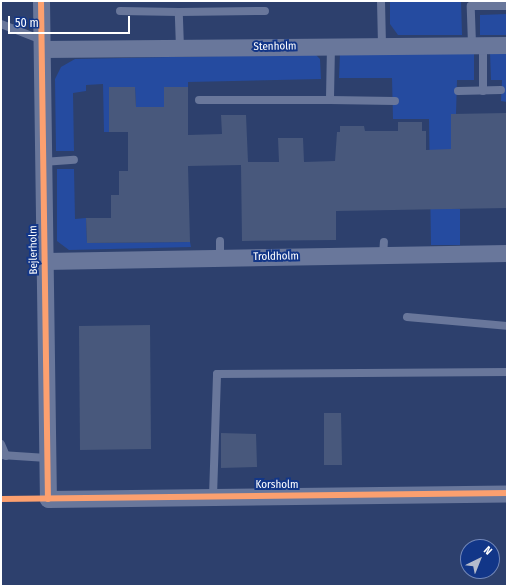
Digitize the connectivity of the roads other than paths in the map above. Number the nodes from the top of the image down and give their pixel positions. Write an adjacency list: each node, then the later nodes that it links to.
1 (41, 1): 9 (street, Bejlerholm)
2 (381, 1): 13 (lane)
3 (470, 3): 4 (lane); 10 (lane)
4 (507, 6)
5 (265, 11): 7 (lane)
6 (120, 12): 7 (lane)
7 (179, 12): 14 (lane)
8 (1, 24): 9 (lane)
9 (42, 44): 14 (street, Stenholm); 22 (street, Bejlerholm)
10 (477, 44): 11 (street, Stenholm); 13 (street, Stenholm); 17 (lane)
11 (507, 44)
12 (331, 46): 13 (street, Stenholm); 14 (street, Stenholm); 19 (lane)
13 (382, 46)
14 (180, 48)
15 (501, 90): 17 (lane)
16 (458, 91): 17 (lane)
17 (483, 91)
18 (199, 100): 19 (lane)
19 (330, 100): 20 (lane)
20 (395, 101)
21 (74, 160): 22 (lane)
22 (43, 162): 24 (street, Bejlerholm)
23 (507, 253): 24 (street, Troldholm)
24 (44, 261): 30 (street, Bejlerholm)
25 (407, 317): 26 (lane)
26 (507, 326)
27 (507, 372): 32 (lane)
28 (1, 444): 29 (lane)
29 (4, 455): 30 (lane)
30 (47, 458): 33 (street, Bejlerholm)
31 (507, 493): 32 (street, Korsholm)
32 (213, 496): 33 (street, Korsholm)
33 (48, 499)

